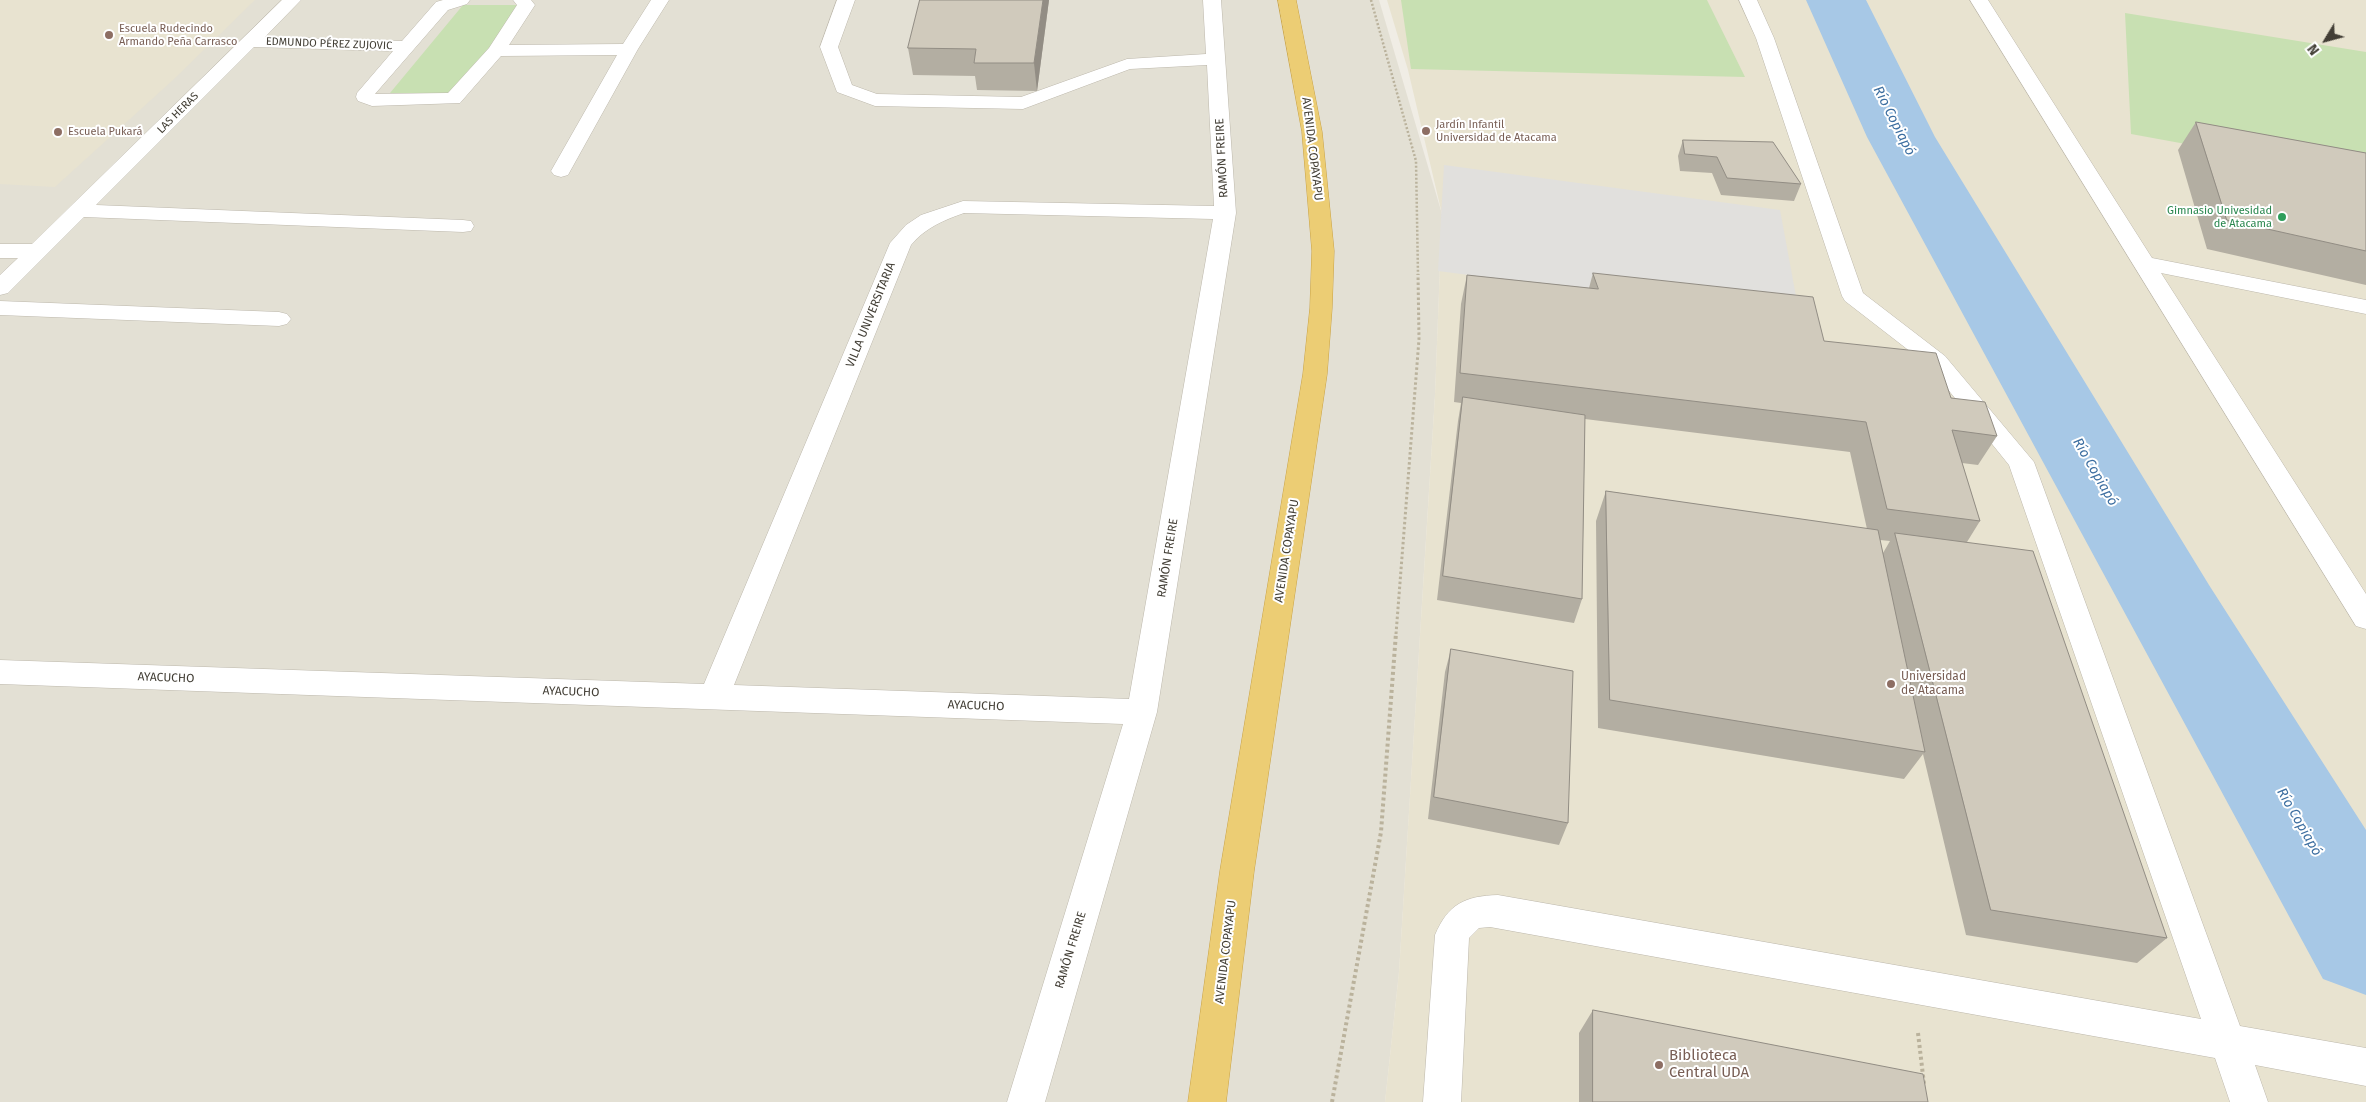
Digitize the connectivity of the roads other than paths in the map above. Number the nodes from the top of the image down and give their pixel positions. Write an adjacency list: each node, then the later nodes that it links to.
1 (292, 0): 10 (street, LAS HERAS)
2 (461, 0): 11 (street, EDMUNDO PÉREZ ZUJOVIC)
3 (522, 0): 13 (street, EDMUNDO PÉREZ ZUJOVIC)
4 (660, 0): 12 (street)
5 (846, 0): 14 (street)
6 (1212, 0): 14 (street, RAMÓN FREIRE)
7 (1287, 0): 33 (highway, AVENIDA COPAYAPU)
8 (1748, 0): 30 (street)
9 (1979, 0): 21 (street)
10 (250, 42): 11 (street, EDMUNDO PÉREZ ZUJOVIC); 16 (street, LAS HERAS)
11 (407, 46): 13 (street, EDMUNDO PÉREZ ZUJOVIC)
12 (629, 49): 13 (street); 15 (street)
13 (496, 51)
14 (1217, 59): 17 (street, RAMÓN FREIRE)
15 (561, 171)
16 (78, 212): 18 (street); 20 (street, LAS HERAS)
17 (1225, 213): 28 (street, VILLA UNIVERSITARIA); 29 (street, RAMÓN FREIRE)
18 (463, 226)
19 (0, 251): 20 (street)
20 (38, 251): 22 (street, LAS HERAS)
21 (2144, 263): 23 (street); 26 (street)
22 (0, 288)
23 (2366, 307)
24 (0, 308): 25 (street)
25 (278, 319)
26 (2366, 618)
27 (0, 672): 28 (street, AYACUCHO)
28 (714, 697): 29 (street, AYACUCHO)
29 (1142, 712): 32 (street, RAMÓN FREIRE)
30 (2227, 1044): 31 (street); 34 (street); 35 (street)
31 (2366, 1067)
32 (1026, 1102)
33 (1207, 1102)
34 (1442, 1102)
35 (2249, 1102)

